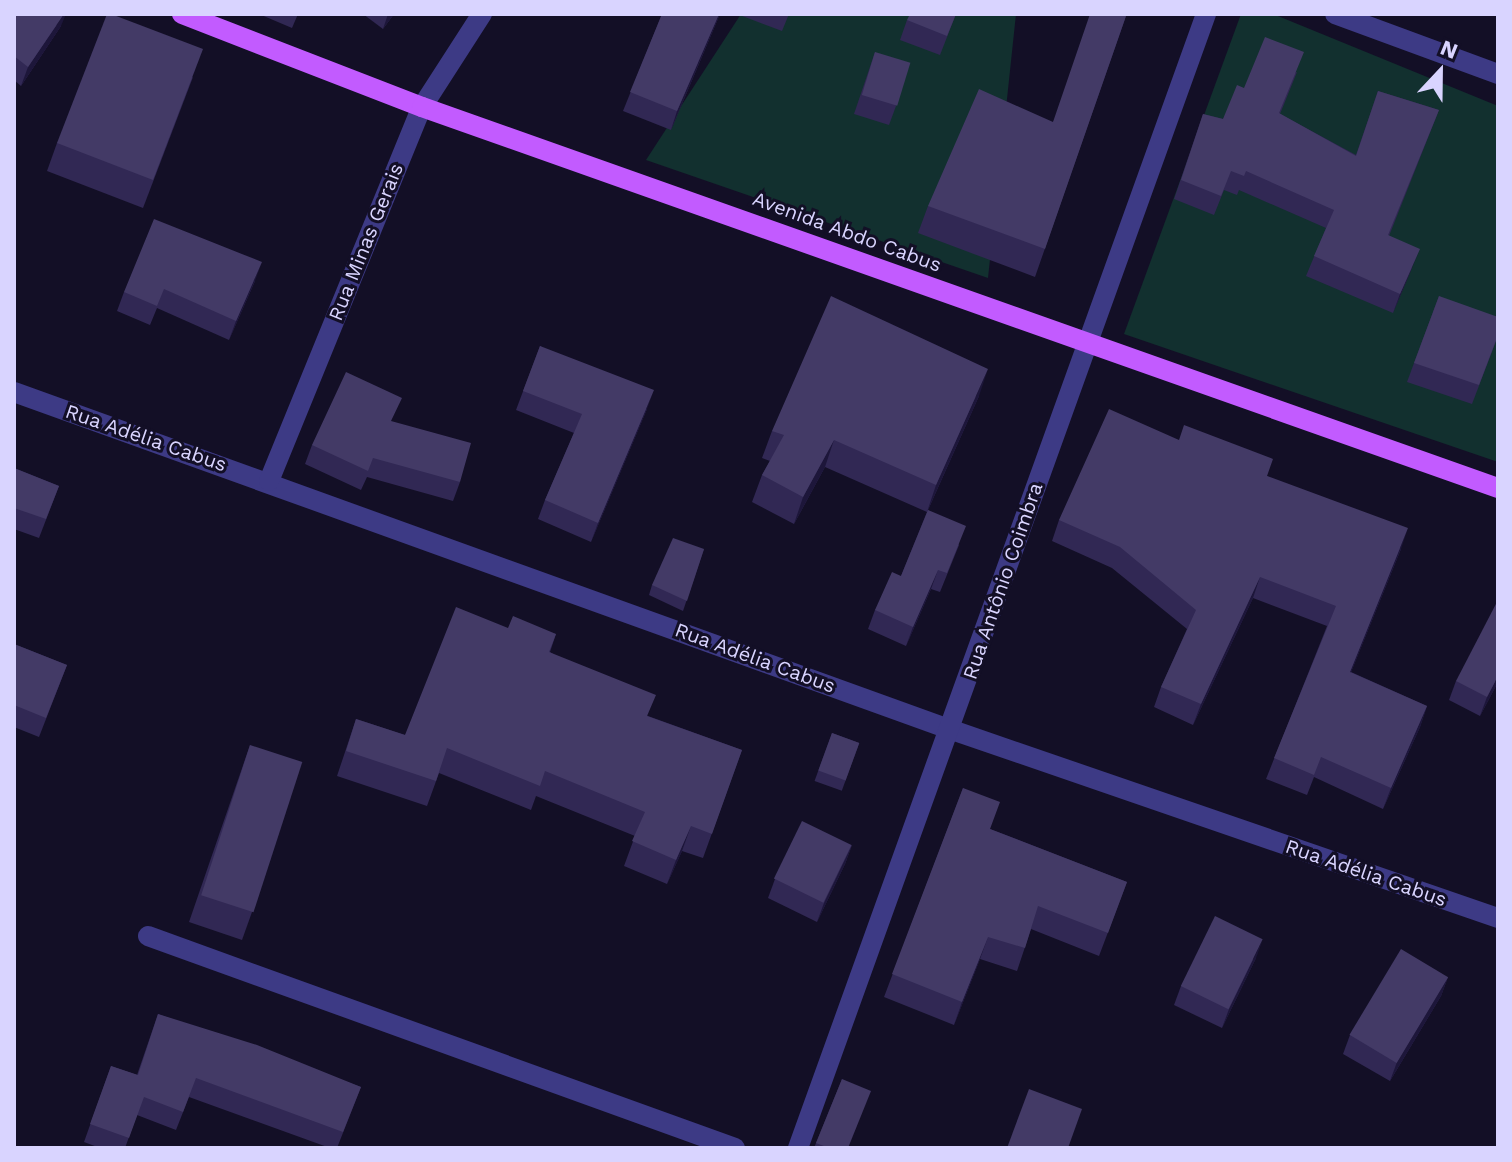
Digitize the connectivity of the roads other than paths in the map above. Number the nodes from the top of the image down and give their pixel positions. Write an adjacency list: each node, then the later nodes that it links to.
1 (182, 14): 6 (main road, Avenida Abdo Cabus)
2 (482, 14): 6 (street, Rua Minas Gerais)
3 (1206, 14): 7 (street, Rua Antônio Coimbra)
4 (1335, 14): 5 (street)
5 (1498, 74)
6 (422, 107): 7 (main road, Avenida Abdo Cabus); 9 (street, Rua Minas Gerais)
7 (1085, 343): 10 (main road, Avenida Abdo Cabus); 11 (street, Rua Antônio Coimbra)
8 (14, 392): 9 (street, Rua Adélia Cabus)
9 (269, 481): 11 (street, Rua Adélia Cabus)
10 (1498, 488)
11 (952, 730): 12 (street, Rua Adélia Cabus); 15 (street, Rua Antônio Coimbra)
12 (1498, 918)
13 (148, 936): 14 (street)
14 (735, 1148)
15 (798, 1148)

